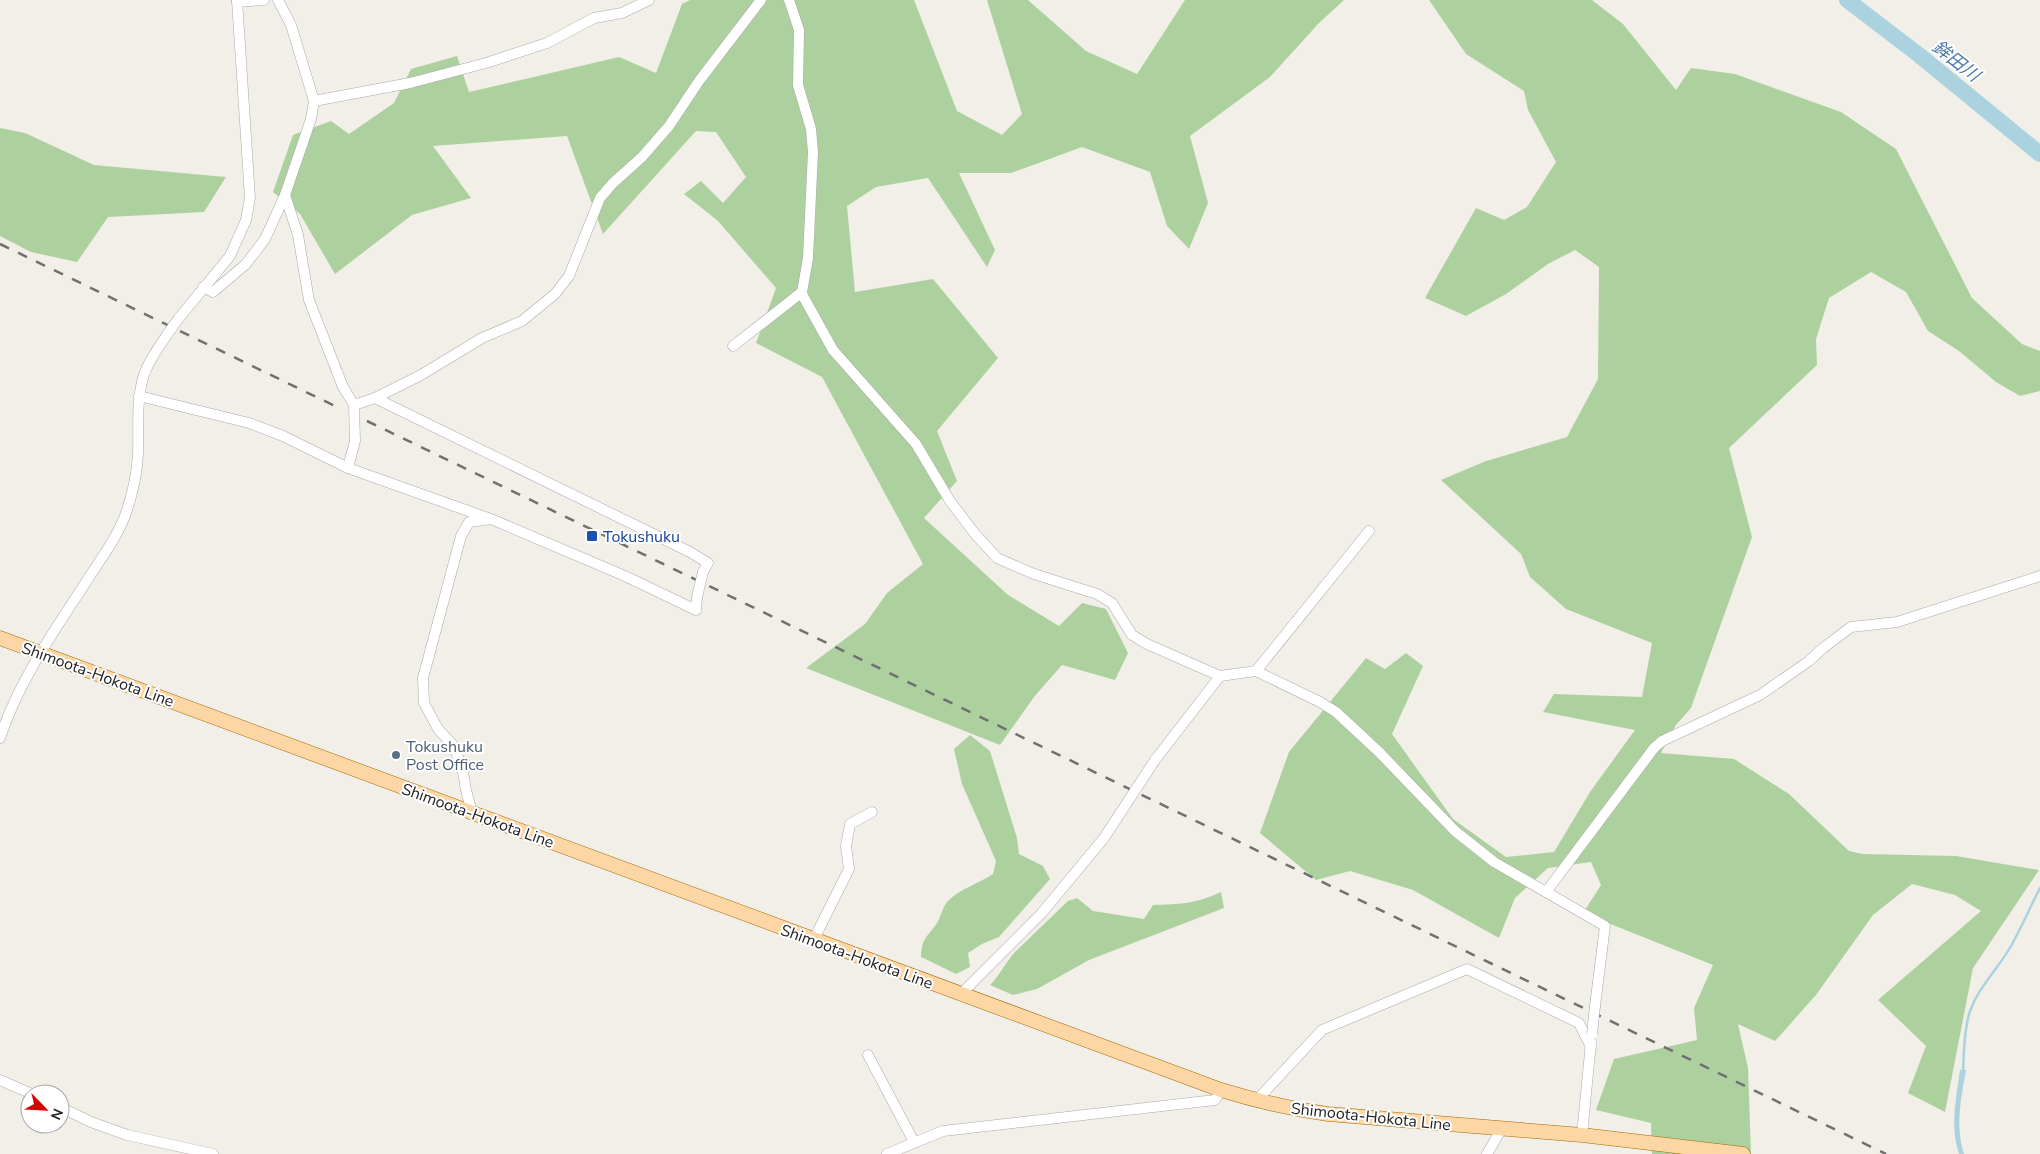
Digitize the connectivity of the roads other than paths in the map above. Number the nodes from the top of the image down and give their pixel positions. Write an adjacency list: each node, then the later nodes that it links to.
1 (264, 0): 6 (street)
2 (278, 0): 7 (street)
3 (649, 0): 7 (street)
4 (761, 0): 13 (street)
5 (789, 0): 10 (street)
6 (237, 1): 9 (street)
7 (314, 102): 8 (street)
8 (285, 196): 9 (street); 14 (street)
9 (203, 287): 12 (street, bridge)
10 (802, 292): 11 (street); 22 (street)
11 (733, 346)
12 (139, 396): 15 (street); 20 (street)
13 (375, 398): 14 (street); 16 (street, bridge)
14 (354, 405): 15 (street)
15 (348, 468): 16 (street)
16 (491, 519): 25 (street)
17 (1369, 531): 21 (street)
18 (2040, 576): 26 (street)
19 (0, 638): 20 (main road, Shimoota-Hokota Line)
20 (41, 653): 23 (street); 25 (main road, Shimoota-Hokota Line)
21 (1256, 671): 22 (street); 26 (street)
22 (1220, 676): 28 (street, bridge)
23 (0, 738)
24 (872, 812): 27 (street)
25 (472, 813): 27 (main road, Shimoota-Hokota Line)
26 (1546, 892): 29 (street, bridge)
27 (814, 940): 28 (main road, Shimoota-Hokota Line)
28 (961, 994): 33 (main road, Shimoota-Hokota Line)
29 (1591, 1048): 34 (street); 37 (street)
30 (868, 1056): 38 (street)
31 (0, 1080): 32 (street)
32 (20, 1089)
33 (1221, 1090): 34 (main road, Shimoota-Hokota Line); 38 (street)
34 (1256, 1101): 36 (main road, Shimoota-Hokota Line)
35 (70, 1112): 39 (street)
36 (1502, 1128): 37 (main road, Shimoota-Hokota Line); 41 (street)
37 (1582, 1135): 42 (main road, Shimoota-Hokota Line)
38 (914, 1142): 40 (street)
39 (213, 1154)
40 (888, 1154)
41 (1487, 1154)
42 (1743, 1154)

